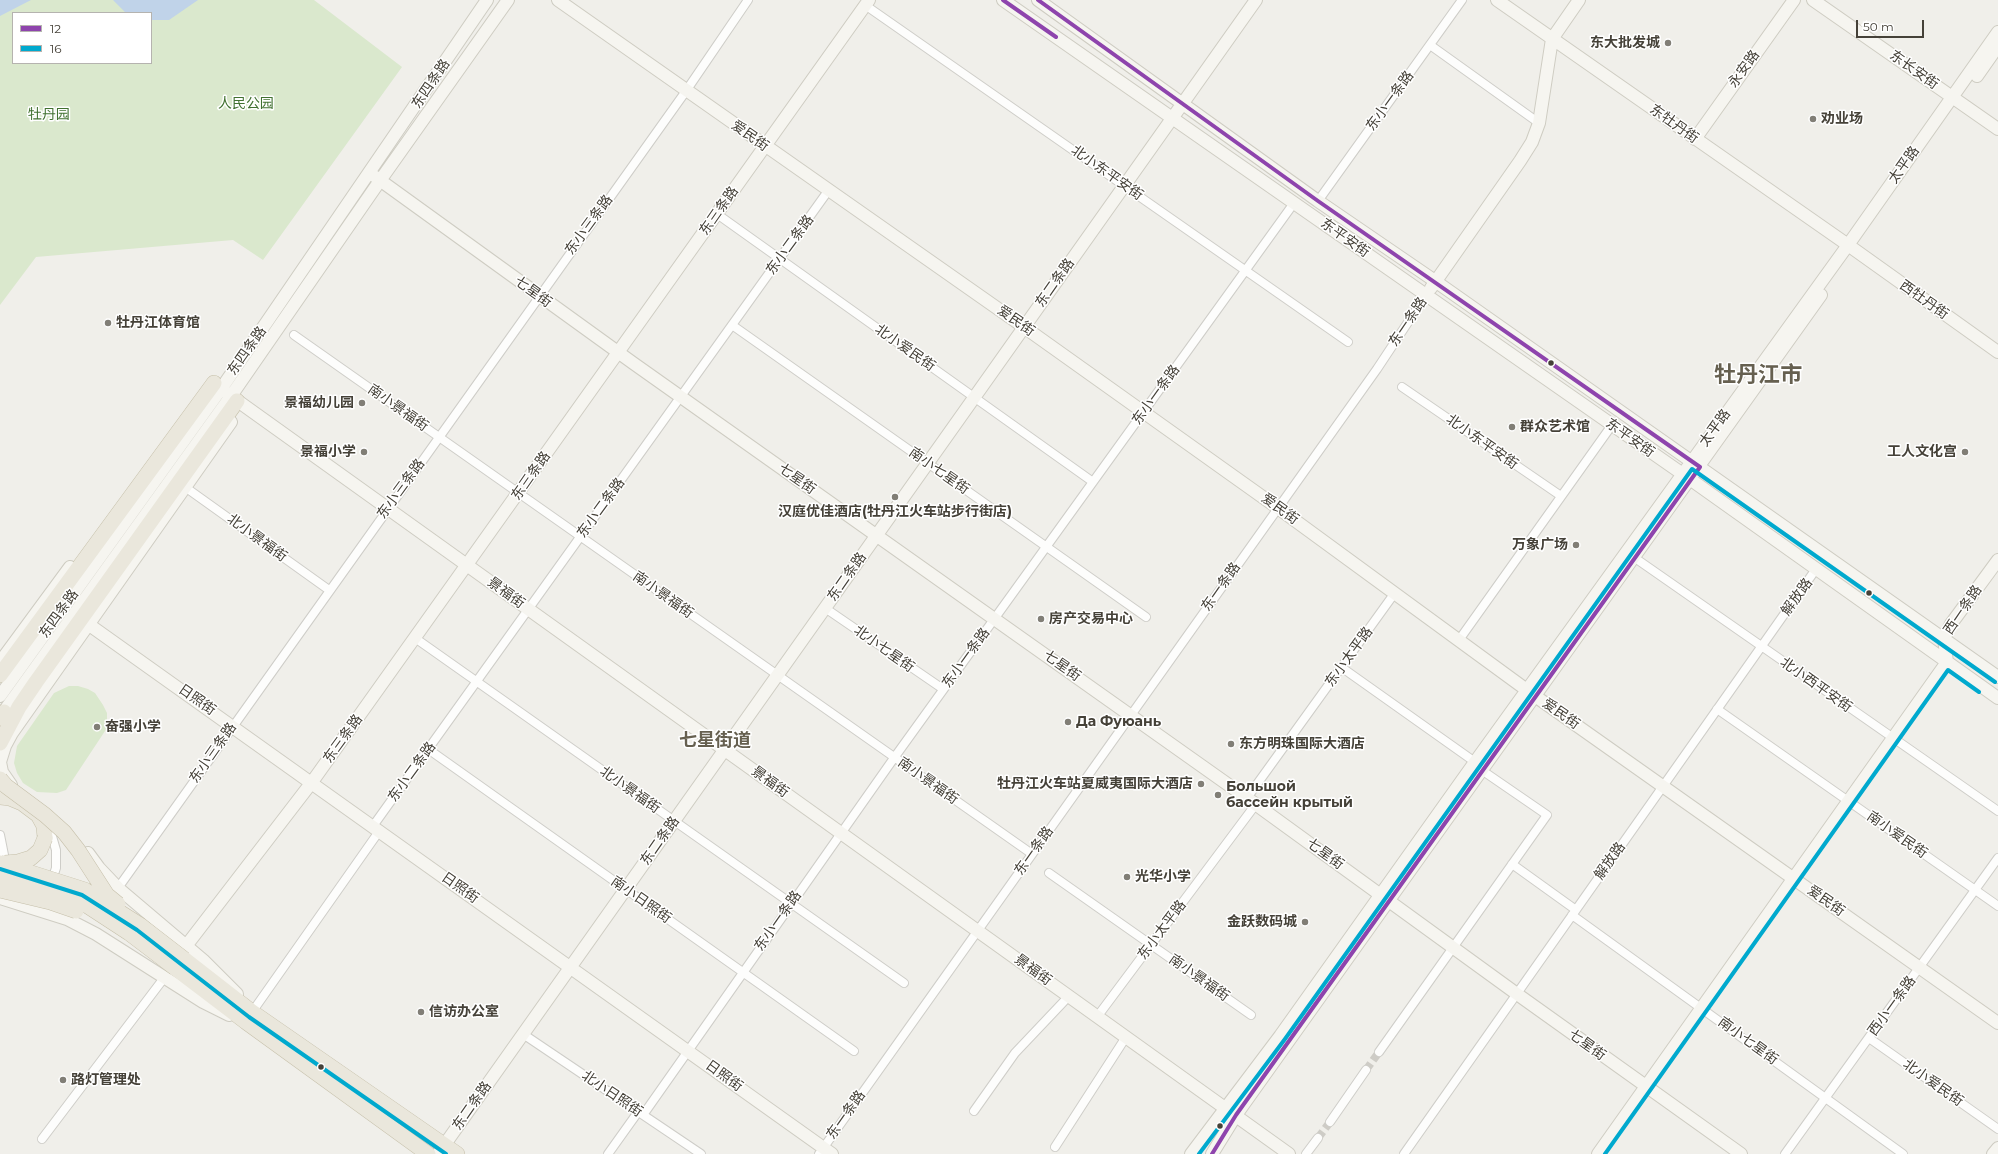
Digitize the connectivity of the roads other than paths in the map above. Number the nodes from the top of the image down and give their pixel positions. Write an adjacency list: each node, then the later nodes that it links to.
1 (487, 0): 26 (street, 东四条路)
2 (508, 0): 27 (street)
3 (558, 0): 18 (street, 爱民街)
4 (748, 0): 18 (street, 东小三条路)
5 (1003, 0): 21 (street, 东平安街)
6 (1038, 0): 20 (street, 东平安街)
7 (1256, 0): 20 (street, 东二条路)
8 (1462, 0): 16 (street, 东小一条路)
9 (1497, 0): 15 (street, 东牡丹街)
10 (1579, 0): 15 (street, 东一条路)
11 (1794, 0): 24 (street, 永安路)
12 (1813, 0): 19 (street, 东长安街)
13 (867, 2): 25 (street, 东三条路); 28 (street, 北小东平安街)
14 (1998, 32): 19 (street, 太平路)
15 (1552, 39): 22 (street, 东一条路); 24 (street, 东牡丹街)
16 (1430, 45): 22 (street); 30 (street, 东小一条路)
17 (1998, 46): 19 (street, 太平路)
18 (686, 91): 25 (street, 爱民街); 38 (street, 东小三条路)
19 (1956, 99): 23 (street, 东长安街); 33 (street, 太平路)
20 (1183, 103): 21 (street, 东二条路); 30 (street, 东平安街)
21 (1172, 118): 28 (street, 东二条路); 31 (street, 东平安街)
22 (1540, 123): 36 (street, 东一条路)
23 (1998, 129)
24 (1695, 139): 33 (street, 东牡丹街)
25 (765, 146): 29 (street, 爱民街); 32 (street, 东三条路)
26 (370, 174): 27 (street, 七星街); 45 (street, 东四条路)
27 (379, 182): 38 (street, 七星街); 49 (street)
28 (1124, 185): 35 (street, 北小东平安街); 40 (street, 东二条路)
29 (828, 191): 34 (street, 东小二条路); 40 (street, 爱民街)
30 (1318, 201): 36 (street, 东平安街)
31 (1294, 203): 35 (street, 东小一条路); 37 (street, 东平安街)
32 (717, 214): 34 (street, 北小爱民街); 43 (street, 东三条路)
33 (1851, 247): 44 (street, 西牡丹街); 55 (street, 太平路)
34 (780, 259): 39 (street, 东小二条路); 48 (street, 北小爱民街)
35 (1246, 270): 42 (street, 北小东平安街); 50 (street, 东小一条路)
36 (1435, 281): 37 (street, 东一条路); 55 (street, 东平安街)
37 (1426, 295): 51 (street, 东平安街); 62 (street, 东一条路)
38 (539, 296): 43 (street, 七星街); 52 (street, 东小三条路)
39 (732, 325): 47 (street, 东小二条路); 54 (street, 南小七星街)
40 (1024, 327): 48 (street, 东二条路); 50 (street, 爱民街)
41 (294, 335): 52 (street, 南小景福街)
42 (1348, 342)
43 (618, 352): 47 (street, 七星街); 59 (street, 东三条路)
44 (1998, 352)
45 (214, 384): 49 (street, 景福街); 53 (highway); 81 (street, 东四条路)
46 (1402, 387): 60 (street, 北小东平安街)
47 (681, 397): 63 (street, 七星街); 64 (street, 东小二条路)
48 (974, 398): 54 (street, 东二条路); 57 (street, 北小爱民街)
49 (237, 400): 53 (highway); 58 (street); 61 (street, 景福街)
50 (1143, 412): 57 (street, 东小一条路); 62 (street, 爱民街)
51 (1612, 425): 56 (street, 东平安街); 60 (street)
52 (438, 437): 59 (street, 南小景福街); 61 (street, 东小三条路)
53 (185, 449): 84 (highway); 90 (street, 东四条路); 94 (street); 97 (highway)
54 (928, 463): 63 (street, 东二条路); 65 (street, 南小七星街)
55 (1695, 464): 56 (street, 太平路); 78 (street, 东平安街)
56 (1686, 477): 66 (street, 太平路); 69 (street, 东平安街); 89 (street, 太平路)
57 (1093, 482): 65 (street, 东小一条路)
58 (185, 487): 70 (street, 北小景福街); 76 (street)
59 (518, 493): 64 (street, 南小景福街); 68 (street, 东三条路)
60 (1561, 496): 79 (street)
61 (387, 508): 68 (street, 景福街); 70 (street, 东小三条路)
62 (1278, 508): 71 (street, 爱民街); 93 (street, 东一条路)
63 (876, 536): 72 (street, 东二条路); 75 (street, 七星街)
64 (580, 537): 73 (street, 东小二条路); 85 (street, 南小景福街)
65 (1046, 547): 74 (street, 南小七星街); 75 (street, 东小一条路)
66 (1635, 558): 80 (street, 北小西平安街); 89 (street, 太平路)
67 (1998, 560): 78 (street, 西一条路)
68 (467, 565): 73 (street, 景福街); 77 (street, 东三条路)
69 (1816, 569): 80 (street, 解放路); 82 (street, 东平安街)
70 (329, 590): 95 (street, 东小三条路)
71 (1394, 594): 79 (street, 爱民街); 83 (street, 东小太平路)
72 (825, 608): 85 (street, 东二条路); 88 (street, 北小七星街)
73 (528, 609): 87 (street, 东小二条路); 99 (street, 景福街)
74 (1146, 617)
75 (995, 618): 88 (street, 东小一条路); 93 (street, 七星街)
76 (88, 624): 95 (street, 日照街); 109 (street)
77 (415, 638): 87 (street, 北小景福街); 103 (street, 东三条路)
78 (1944, 639): 82 (street, 西一条路); 86 (street, 东平安街)
79 (1459, 640): 89 (street, 爱民街)
80 (1761, 646): 92 (street, 解放路); 96 (street, 北小西平安街)
81 (0, 662)
82 (1947, 662): 91 (street, 东平安街); 96 (street)
83 (1341, 667): 101 (street); 107 (street, 东小太平路)
84 (0, 675)
85 (777, 676): 99 (street, 东二条路); 100 (street, 南小景福街)
86 (1998, 677)
87 (477, 682): 98 (street, 东小二条路); 112 (street, 北小景福街)
88 (943, 690): 100 (street, 东小一条路)
89 (1531, 693): 101 (street, 太平路); 104 (street, 爱民街)
90 (0, 696)
91 (1998, 698)
92 (1717, 709): 104 (street, 解放路); 108 (street, 南小爱民街)
93 (1131, 715): 107 (street, 七星街); 116 (street, 东一条路)
94 (1, 716)
95 (232, 725): 103 (street, 日照街); 123 (street, 东小三条路)
96 (1894, 739): 108 (street); 110 (street, 北小西平安街)
97 (0, 743)
98 (428, 749): 113 (street, 东小二条路); 124 (street, 南小日照街)
99 (725, 750): 112 (street, 东二条路); 114 (street, 景福街)
100 (894, 758): 114 (street, 东小一条路); 116 (street, 南小景福街)
101 (1478, 766): 119 (street); 127 (street, 太平路)
102 (0, 779): 134 (highway, bridge)
103 (312, 782): 113 (street, 日照街); 138 (street, 东三条路)
104 (1663, 785): 122 (street, 爱民街); 133 (street, 解放路)
105 (0, 786): 111 (street)
106 (0, 797): 118 (highway, bridge)
107 (1251, 801): 127 (street, 七星街); 136 (street, 东小太平路)
108 (1849, 802): 122 (street); 126 (street, 南小爱民街)
109 (38, 807): 111 (street); 123 (street)
110 (1998, 811)
111 (47, 819): 132 (street)
112 (674, 821): 124 (street, 东二条路); 130 (street, 北小景福街)
113 (376, 828): 139 (street, 日照街); 148 (street, 东小二条路)
114 (840, 833): 130 (street, 东小一条路); 135 (street, 景福街)
115 (0, 835): 129 (street)
116 (1032, 854): 135 (street, 东一条路)
117 (1998, 858): 126 (street, 西小一条路)
118 (0, 863): 134 (highway, bridge)
119 (1512, 864): 133 (street, 南小七星街); 137 (street)
120 (1048, 873): 136 (street, 南小景福街)
121 (0, 875): 138 (highway, bridge)
122 (1794, 878): 140 (street, 爱民街); 145 (street)
123 (118, 888): 138 (street)
124 (626, 889): 139 (street, 东二条路); 141 (street, 南小日照街)
125 (0, 890): 138 (highway, bridge)
126 (1975, 890): 131 (street, 南小爱民街); 140 (street, 西小一条路)
127 (1385, 897): 137 (street, 七星街); 160 (street, 太平路)
128 (0, 898): 129 (street)
129 (14, 901): 132 (street)
130 (791, 903): 141 (street, 东小一条路); 142 (street, 北小景福街)
131 (1998, 906)
132 (41, 910): 138 (street)
133 (1574, 912): 143 (street, 解放路); 145 (street, 南小七星街)
134 (140, 926): 138 (highway, bridge)
135 (978, 930): 144 (street, 景福街); 171 (street, 东一条路)
136 (1151, 945): 146 (street, 南小景福街); 147 (street, 东小太平路)
137 (1454, 948): 143 (street, 七星街); 155 (street)
138 (177, 963): 148 (highway); 148 (street); 167 (street)
139 (571, 967): 150 (street, 东二条路); 153 (street, 日照街)
140 (1920, 968): 149 (street, 爱民街); 152 (street, 西小一条路)
141 (743, 972): 153 (street, 东小一条路); 154 (street, 南小日照街)
142 (904, 984)
143 (1517, 994): 157 (street, 七星街); 182 (street, 解放路)
144 (1069, 996): 147 (street, 景福街); 159 (street)
145 (1702, 1008): 157 (street); 158 (street, 南小七星街)
146 (1251, 1015)
147 (1097, 1016): 151 (street, 景福街)
148 (249, 1017): 170 (highway); 172 (highway)
149 (1998, 1023)
150 (523, 1034): 161 (street, 北小日照街); 170 (street, 东二条路)
151 (1126, 1038): 160 (street, 景福街); 168 (street)
152 (1869, 1038): 158 (street, 西小一条路); 164 (street, 北小爱民街)
153 (688, 1051): 161 (street, 东小一条路); 171 (street, 日照街)
154 (854, 1051)
155 (1379, 1052)
156 (1366, 1070): 163 (street)
157 (1646, 1087): 183 (street); 184 (street, 七星街)
158 (1826, 1098): 185 (street, 西小一条路); 186 (street, 南小七星街)
159 (974, 1111)
160 (1231, 1112): 162 (street, 太平路); 165 (street, 太平路); 180 (street, 景福街)
161 (640, 1113): 174 (street, 东小一条路); 175 (street, 北小日照街)
162 (1216, 1121): 176 (street, 太平路); 177 (street)
163 (1330, 1122)
164 (1998, 1129)
165 (1228, 1130): 178 (street); 179 (street, 太平路)
166 (1318, 1138): 181 (street)
167 (42, 1139)
168 (1055, 1147)
169 (1998, 1148): 187 (street)
170 (441, 1150): 173 (highway)
171 (825, 1152)
172 (428, 1154)
173 (457, 1154)
174 (608, 1154)
175 (701, 1154)
176 (1191, 1154)
177 (1198, 1154)
178 (1203, 1154)
179 (1212, 1154)
180 (1289, 1154)
181 (1306, 1154)
182 (1404, 1154)
183 (1598, 1154)
184 (1742, 1154)
185 (1785, 1154)
186 (1904, 1154)
187 (1994, 1154)

